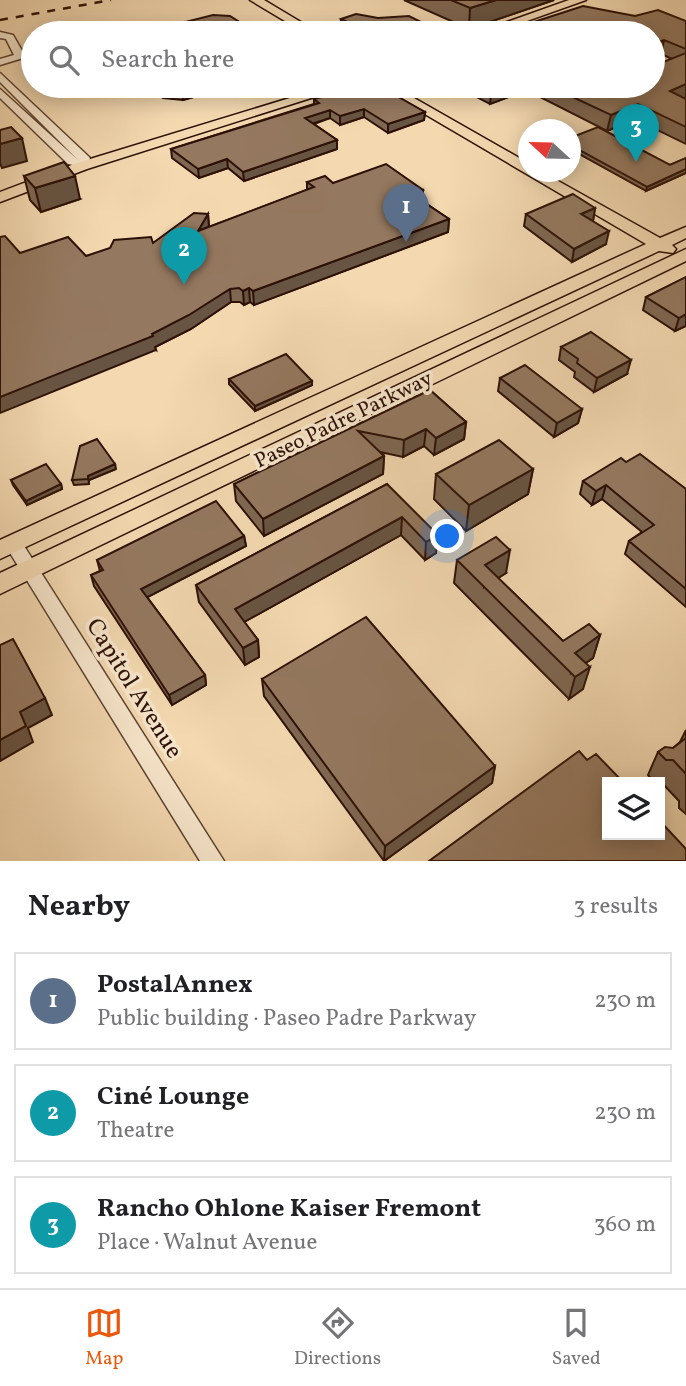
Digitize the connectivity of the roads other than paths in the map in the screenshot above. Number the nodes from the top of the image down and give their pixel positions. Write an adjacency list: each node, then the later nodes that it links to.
1 (586, 1): 5 (main road); 6 (main road)
2 (250, 2): 3 (main road); 4 (main road)
3 (277, 21)
4 (289, 21)
5 (521, 21)
6 (533, 21)
7 (0, 35): 8 (street)
8 (0, 62)
9 (0, 76): 16 (street)
10 (0, 92): 16 (street)
11 (283, 98): 16 (main road)
12 (300, 98): 16 (main road)
13 (405, 98): 17 (main road)
14 (425, 98): 15 (main road)
15 (518, 150)
16 (79, 162): 20 (main road); 21 (main road)
17 (518, 163)
18 (553, 182): 22 (main road)
19 (572, 182): 22 (main road)
20 (0, 187)
21 (0, 197)
22 (679, 247): 23 (main road, Paseo Padre Parkway); 24 (main road, Paseo Padre Parkway)
23 (7, 546): 24 (street, Capitol Avenue)
24 (30, 569): 25 (main road, Paseo Padre Parkway); 26 (street, Capitol Avenue)
25 (0, 584)
26 (213, 861)

